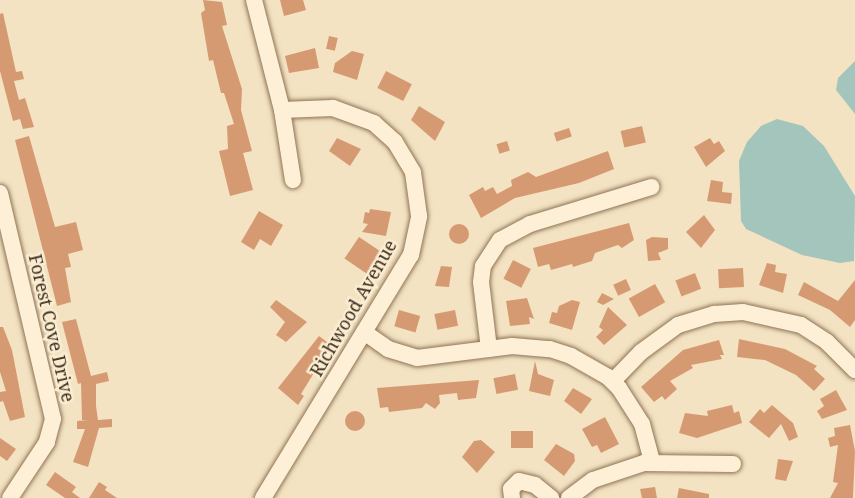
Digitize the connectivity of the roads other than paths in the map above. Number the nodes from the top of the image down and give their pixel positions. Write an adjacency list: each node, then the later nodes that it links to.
1 (254, 0): 2 (street)
2 (282, 110): 3 (street); 6 (street, Richwood Avenue)
3 (293, 180)
4 (651, 188): 7 (street)
5 (1, 203): 12 (street, Forest Cove Drive)
6 (364, 332): 7 (street); 13 (street, Richwood Avenue)
7 (489, 350): 9 (street)
8 (855, 370): 9 (street)
9 (613, 381): 10 (street)
10 (652, 462): 11 (street); 16 (street)
11 (733, 464)
12 (10, 494)
13 (263, 498)
14 (512, 498): 15 (street)
15 (551, 498)
16 (569, 498)

